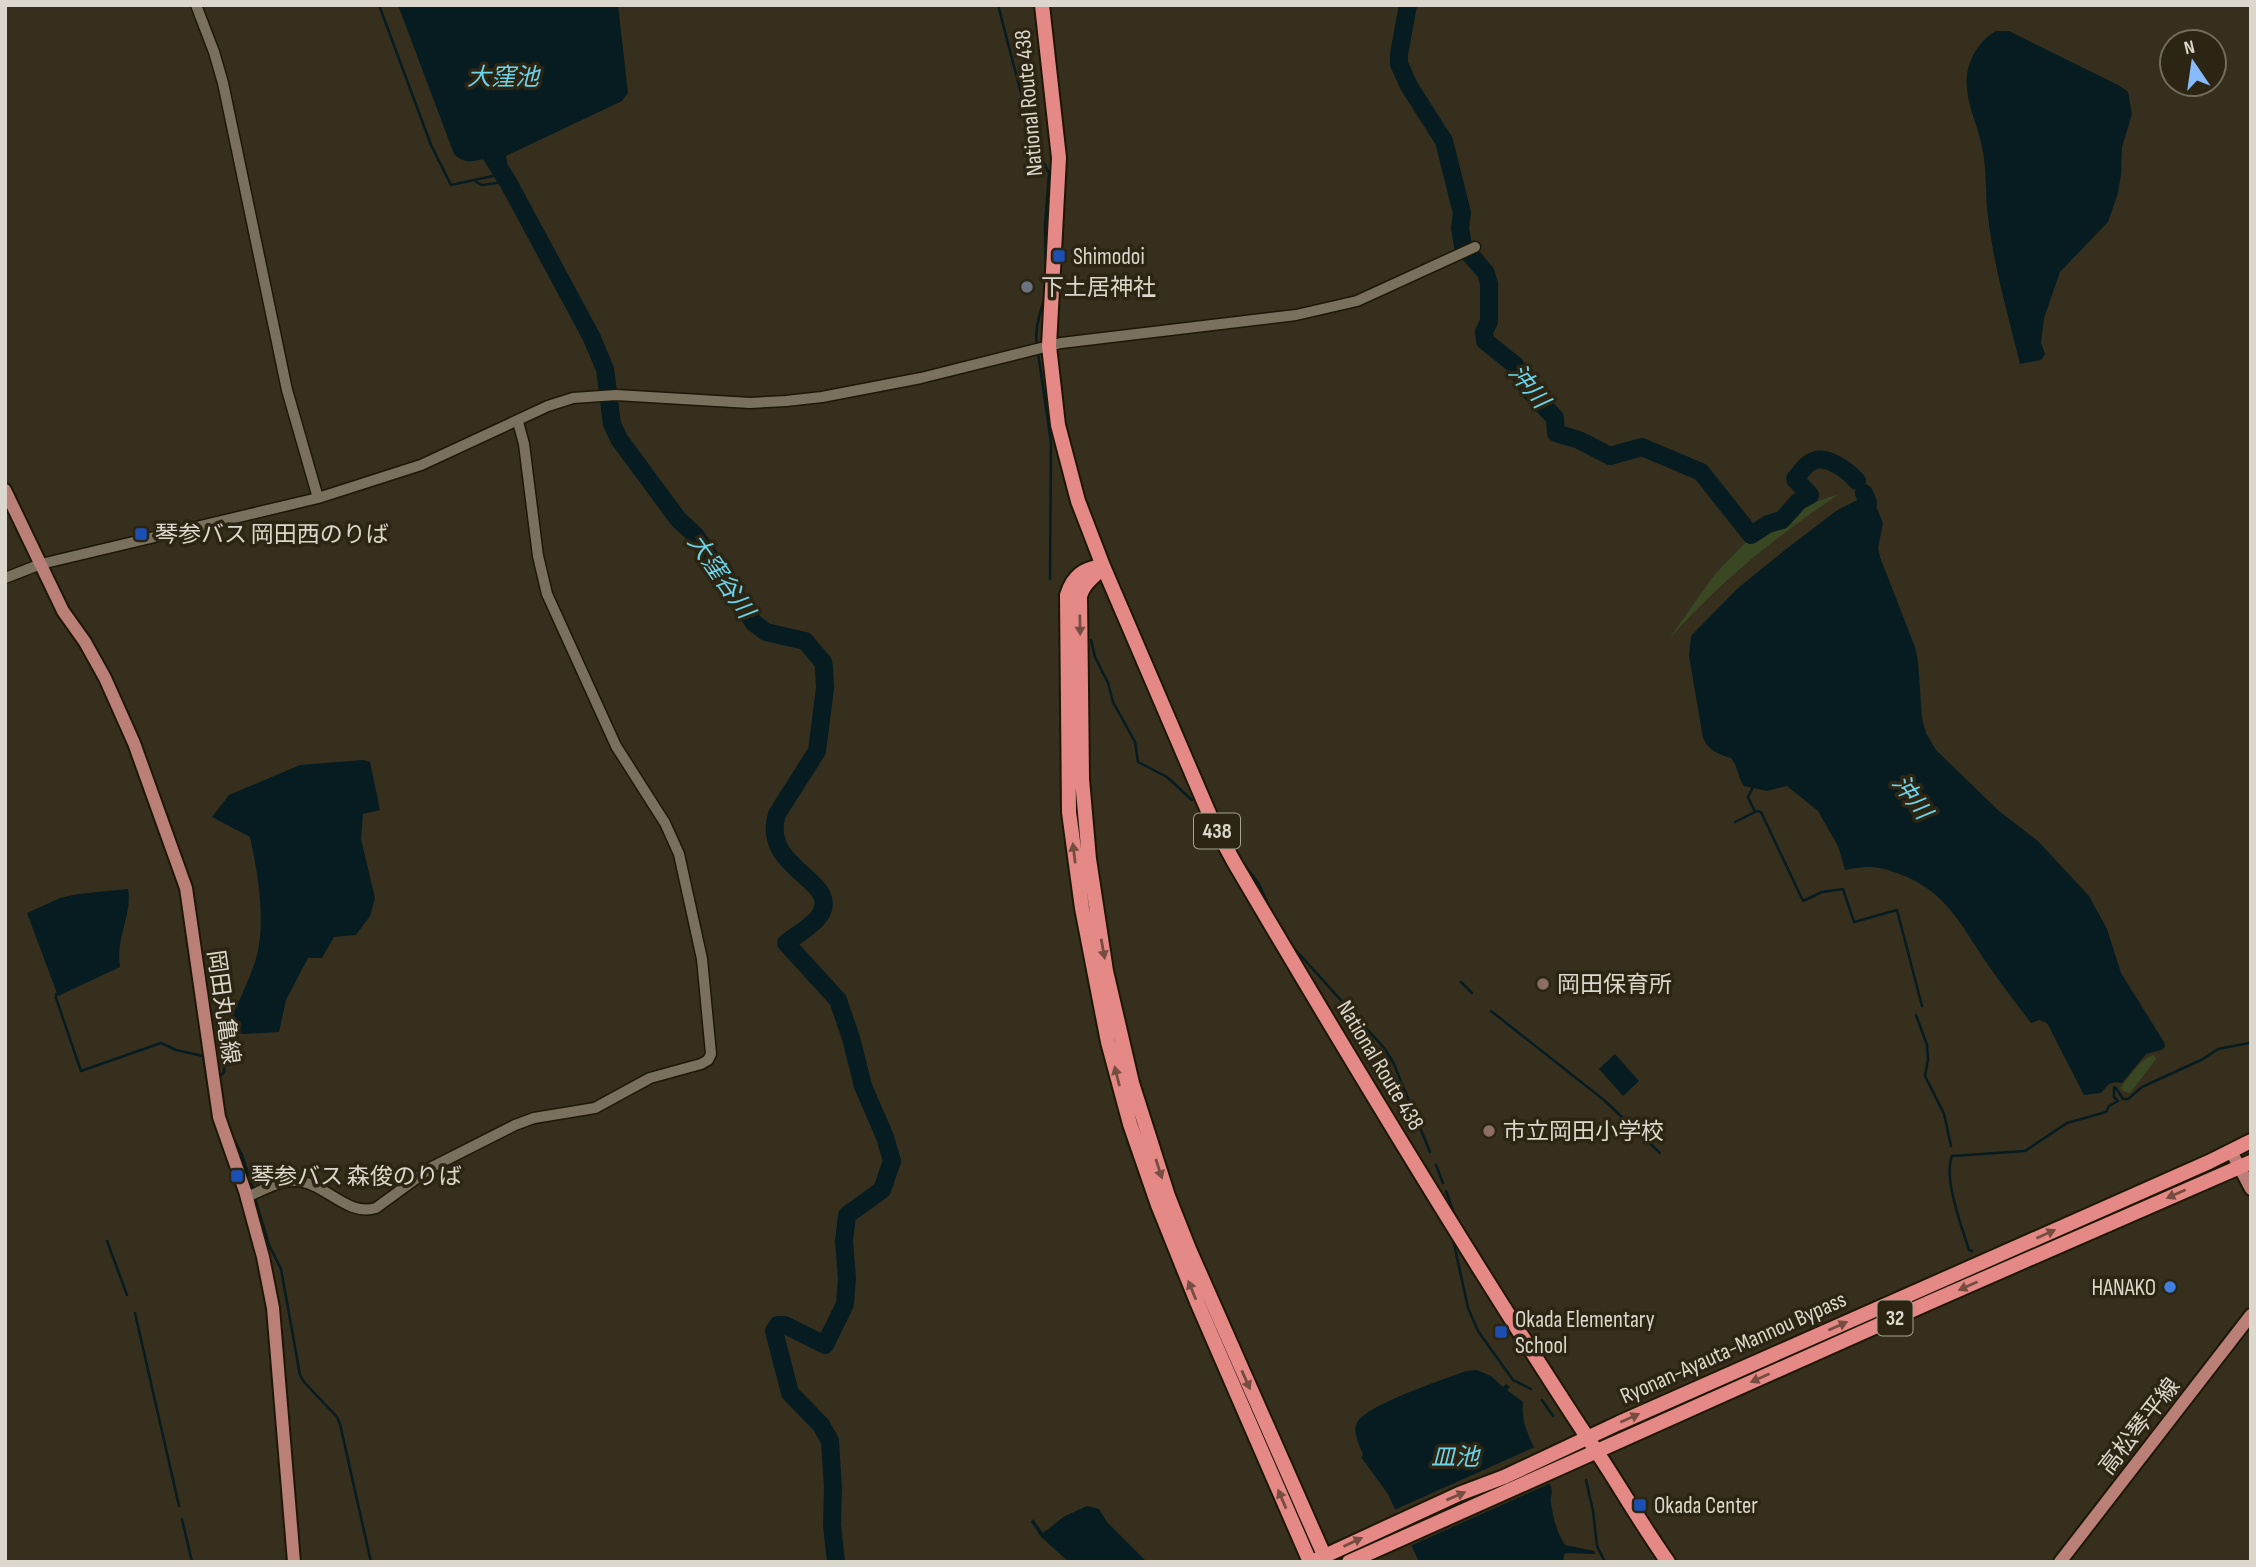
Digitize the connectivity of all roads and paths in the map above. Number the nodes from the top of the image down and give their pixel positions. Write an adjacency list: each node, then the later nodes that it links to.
1 (196, 5): 7 (street)
2 (1042, 5): 4 (highway, National Route 438 / 438)
3 (1474, 247): 4 (street)
4 (1042, 348): 5 (street); 9 (highway, National Route 438 / 438)
5 (518, 422): 7 (street); 15 (street)
6 (5, 490): 8 (main road, 岡田丸亀線)
7 (318, 498): 8 (street)
8 (41, 564): 10 (street); 15 (main road, 岡田丸亀線)
9 (1103, 566): 17 (highway, National Route 438 / 438); 20 (highway)
10 (5, 578)
11 (2251, 1141): 12 (highway, Ryonan-Ayauta-Mannou Bypass / 32)
12 (2231, 1151): 13 (main road); 17 (highway, Ryonan-Ayauta-Mannou Bypass / 32, one-way to 12)
13 (2245, 1164): 14 (main road); 18 (highway, Ryonan-Ayauta-Mannou Bypass / 32, one-way to 18)
14 (2251, 1189)
15 (252, 1195): 21 (main road, 岡田丸亀線)
16 (2251, 1315): 24 (main road, 高松琴平線)
17 (1588, 1438): 18 (highway, National Route 438 / 438); 19 (highway, Ryonan-Ayauta-Mannou Bypass / 32)
18 (1597, 1451): 19 (highway, Ryonan-Ayauta-Mannou Bypass / 32); 23 (highway, National Route 438 / 438)
19 (1549, 1464): 20 (highway, Ryonan-Ayauta-Mannou Bypass / 32, one-way to 19); 22 (highway, Ryonan-Ayauta-Mannou Bypass / 32)
20 (1318, 1560)
21 (294, 1562)
22 (1349, 1562)
23 (1668, 1562)
24 (2060, 1562)

